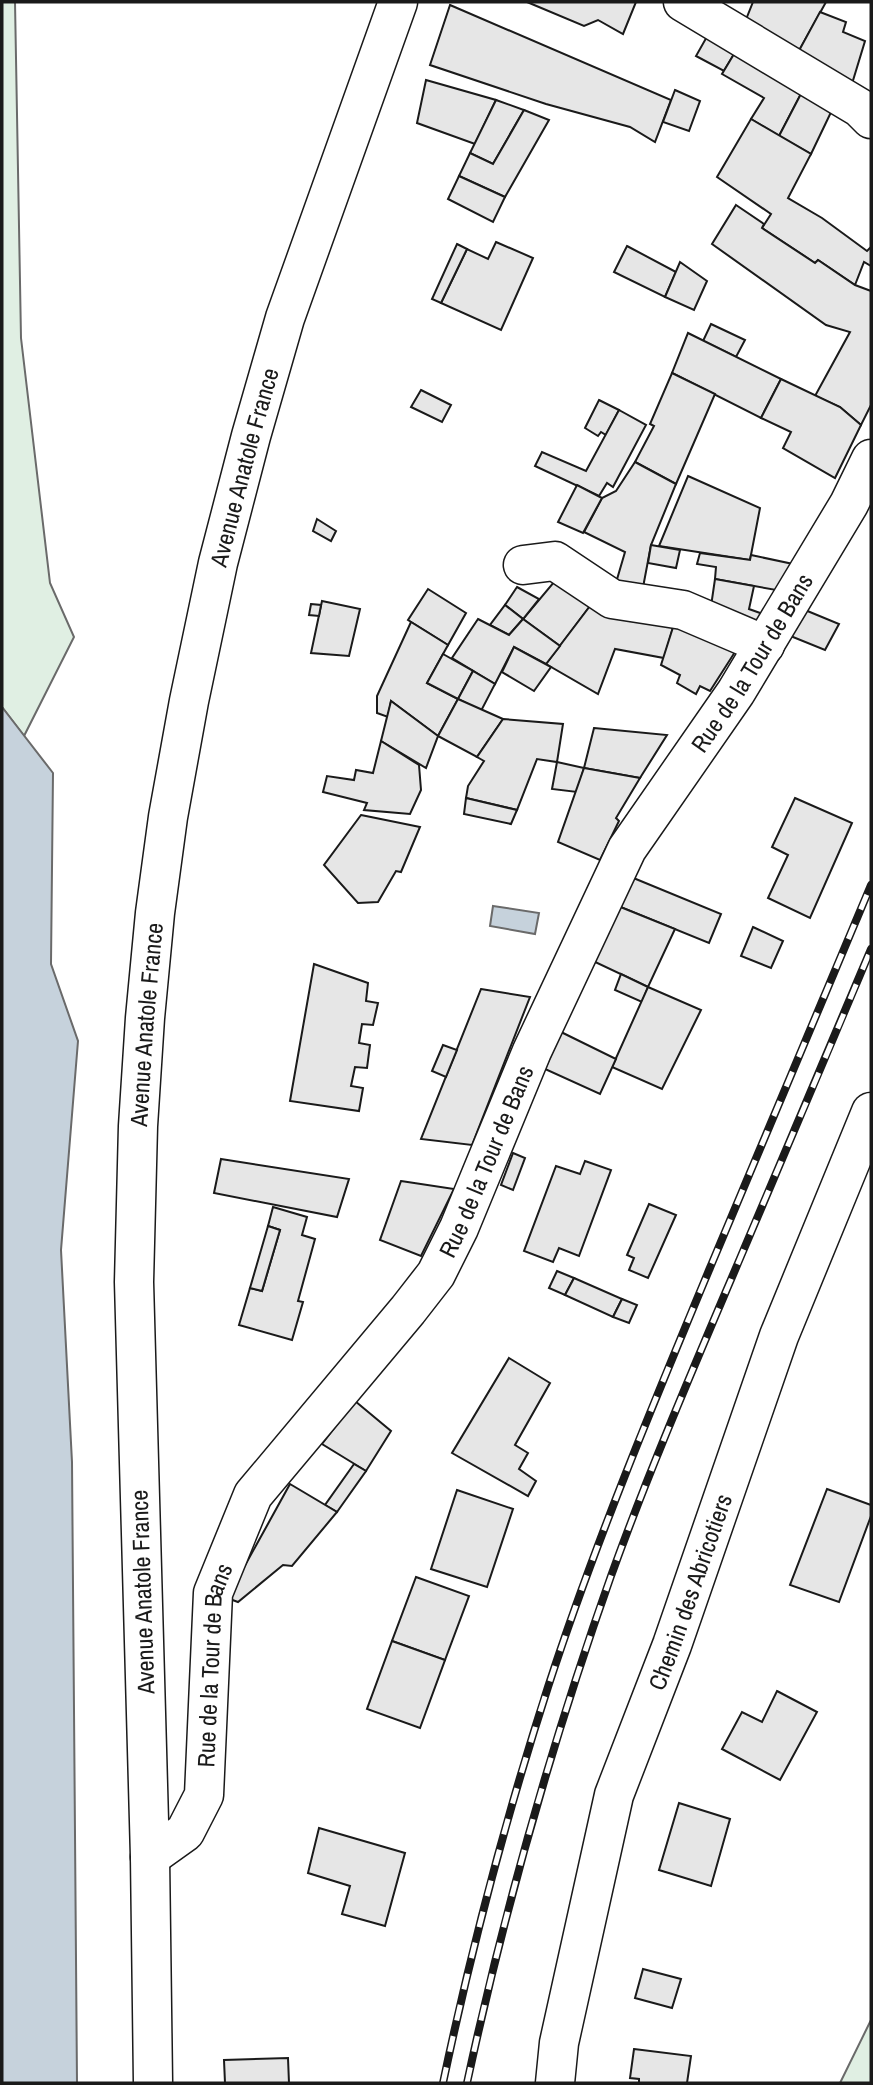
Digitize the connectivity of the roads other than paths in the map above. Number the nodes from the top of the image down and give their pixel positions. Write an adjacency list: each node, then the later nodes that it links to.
1 (398, 2): 8 (street, Avenue Anatole France)
2 (683, 2): 3 (street)
3 (866, 113)
4 (871, 459): 6 (street, Rue de la Tour de Bans)
5 (523, 565): 6 (street)
6 (765, 645): 8 (street, Rue de la Tour de Bans)
7 (871, 1112): 10 (street, Chemin des Abricotiers)
8 (150, 1857): 9 (street, Avenue Anatole France)
9 (153, 2083)
10 (555, 2083)

